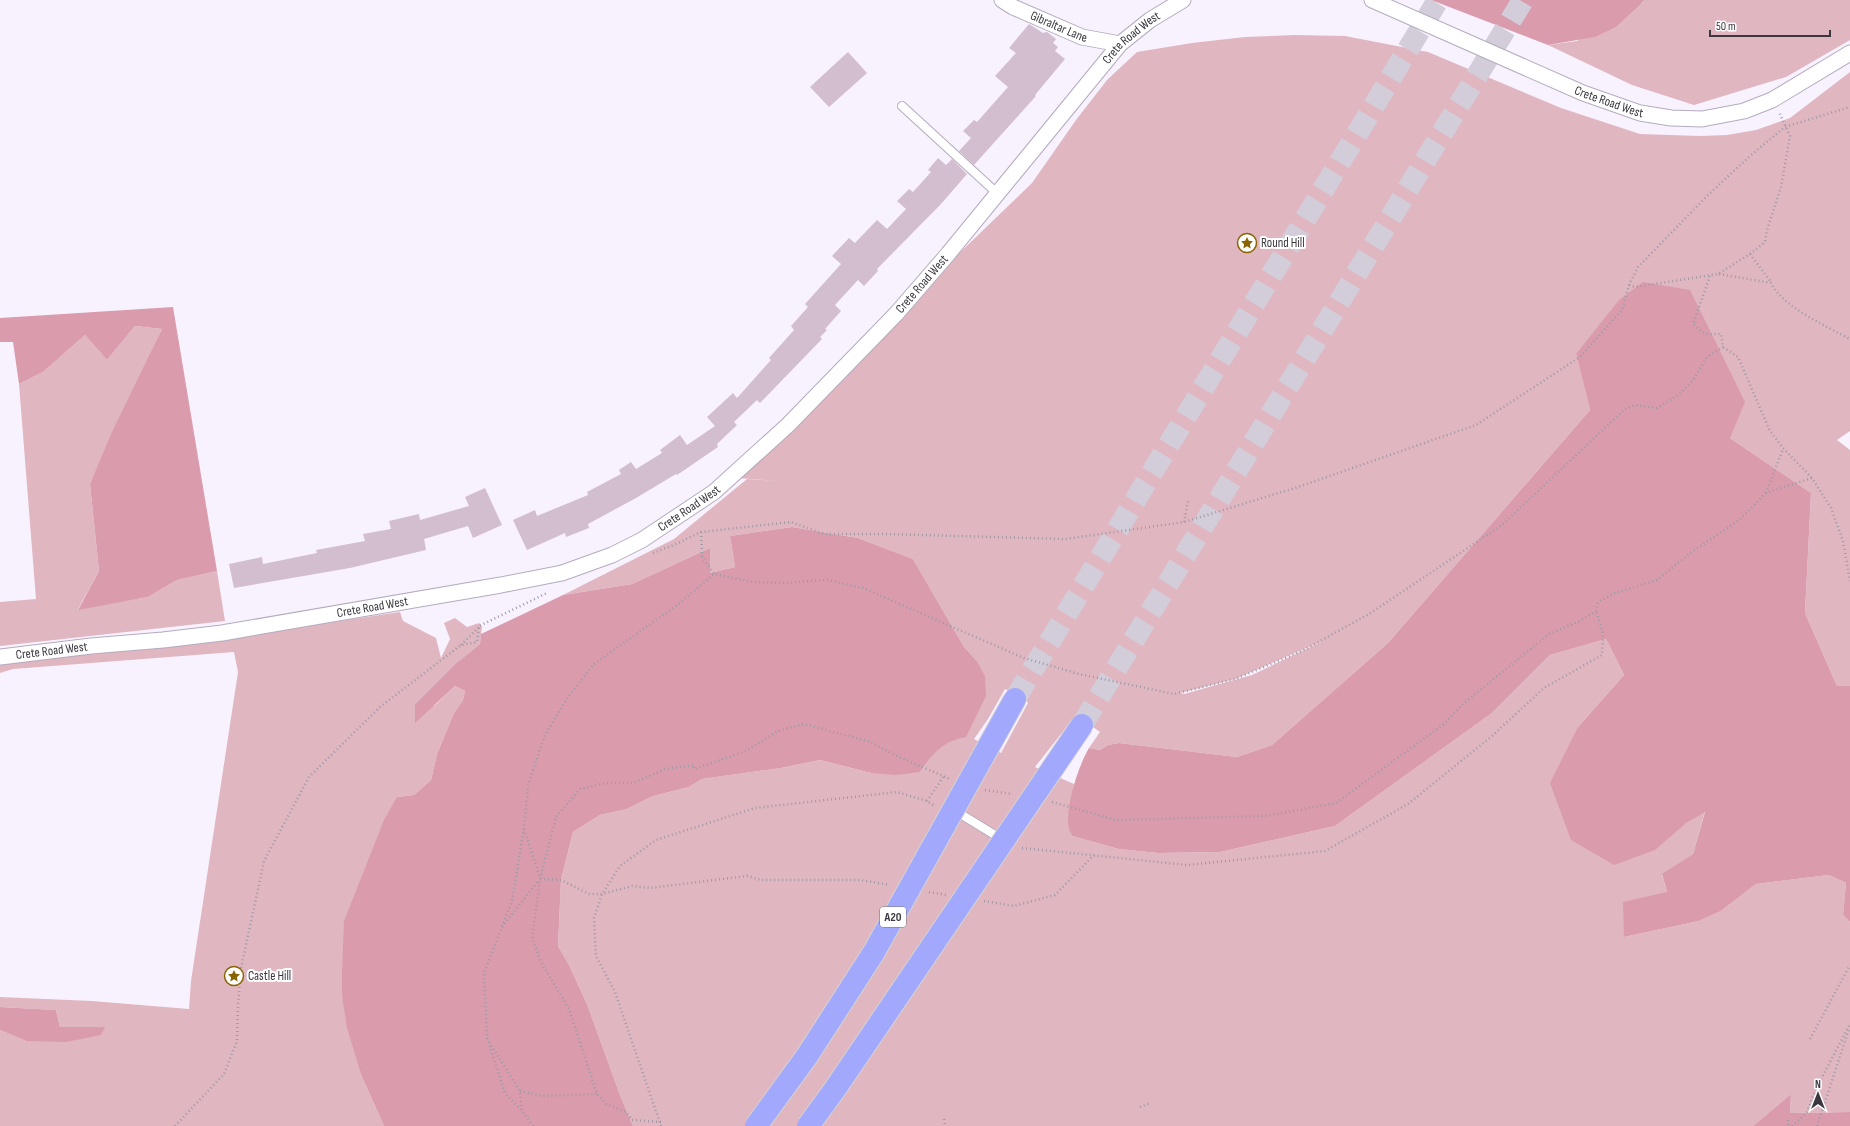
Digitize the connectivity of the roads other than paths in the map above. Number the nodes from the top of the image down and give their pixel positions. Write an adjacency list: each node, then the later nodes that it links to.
1 (1002, 0): 4 (street, Gibraltar Lane)
2 (1183, 0): 4 (street, Crete Road West)
3 (1372, 0): 5 (street, Crete Road West)
4 (1120, 44): 7 (street, Crete Road West)
5 (1850, 53)
6 (902, 106): 7 (lane)
7 (998, 194): 8 (street, Crete Road West)
8 (0, 657)
9 (1015, 699): 11 (highway, A20, bridge)
10 (1082, 725): 12 (highway, bridge)
11 (946, 809): 12 (lane); 13 (highway, A20, bridge)
12 (1010, 844): 14 (highway, bridge)
13 (756, 1126)
14 (808, 1126)

